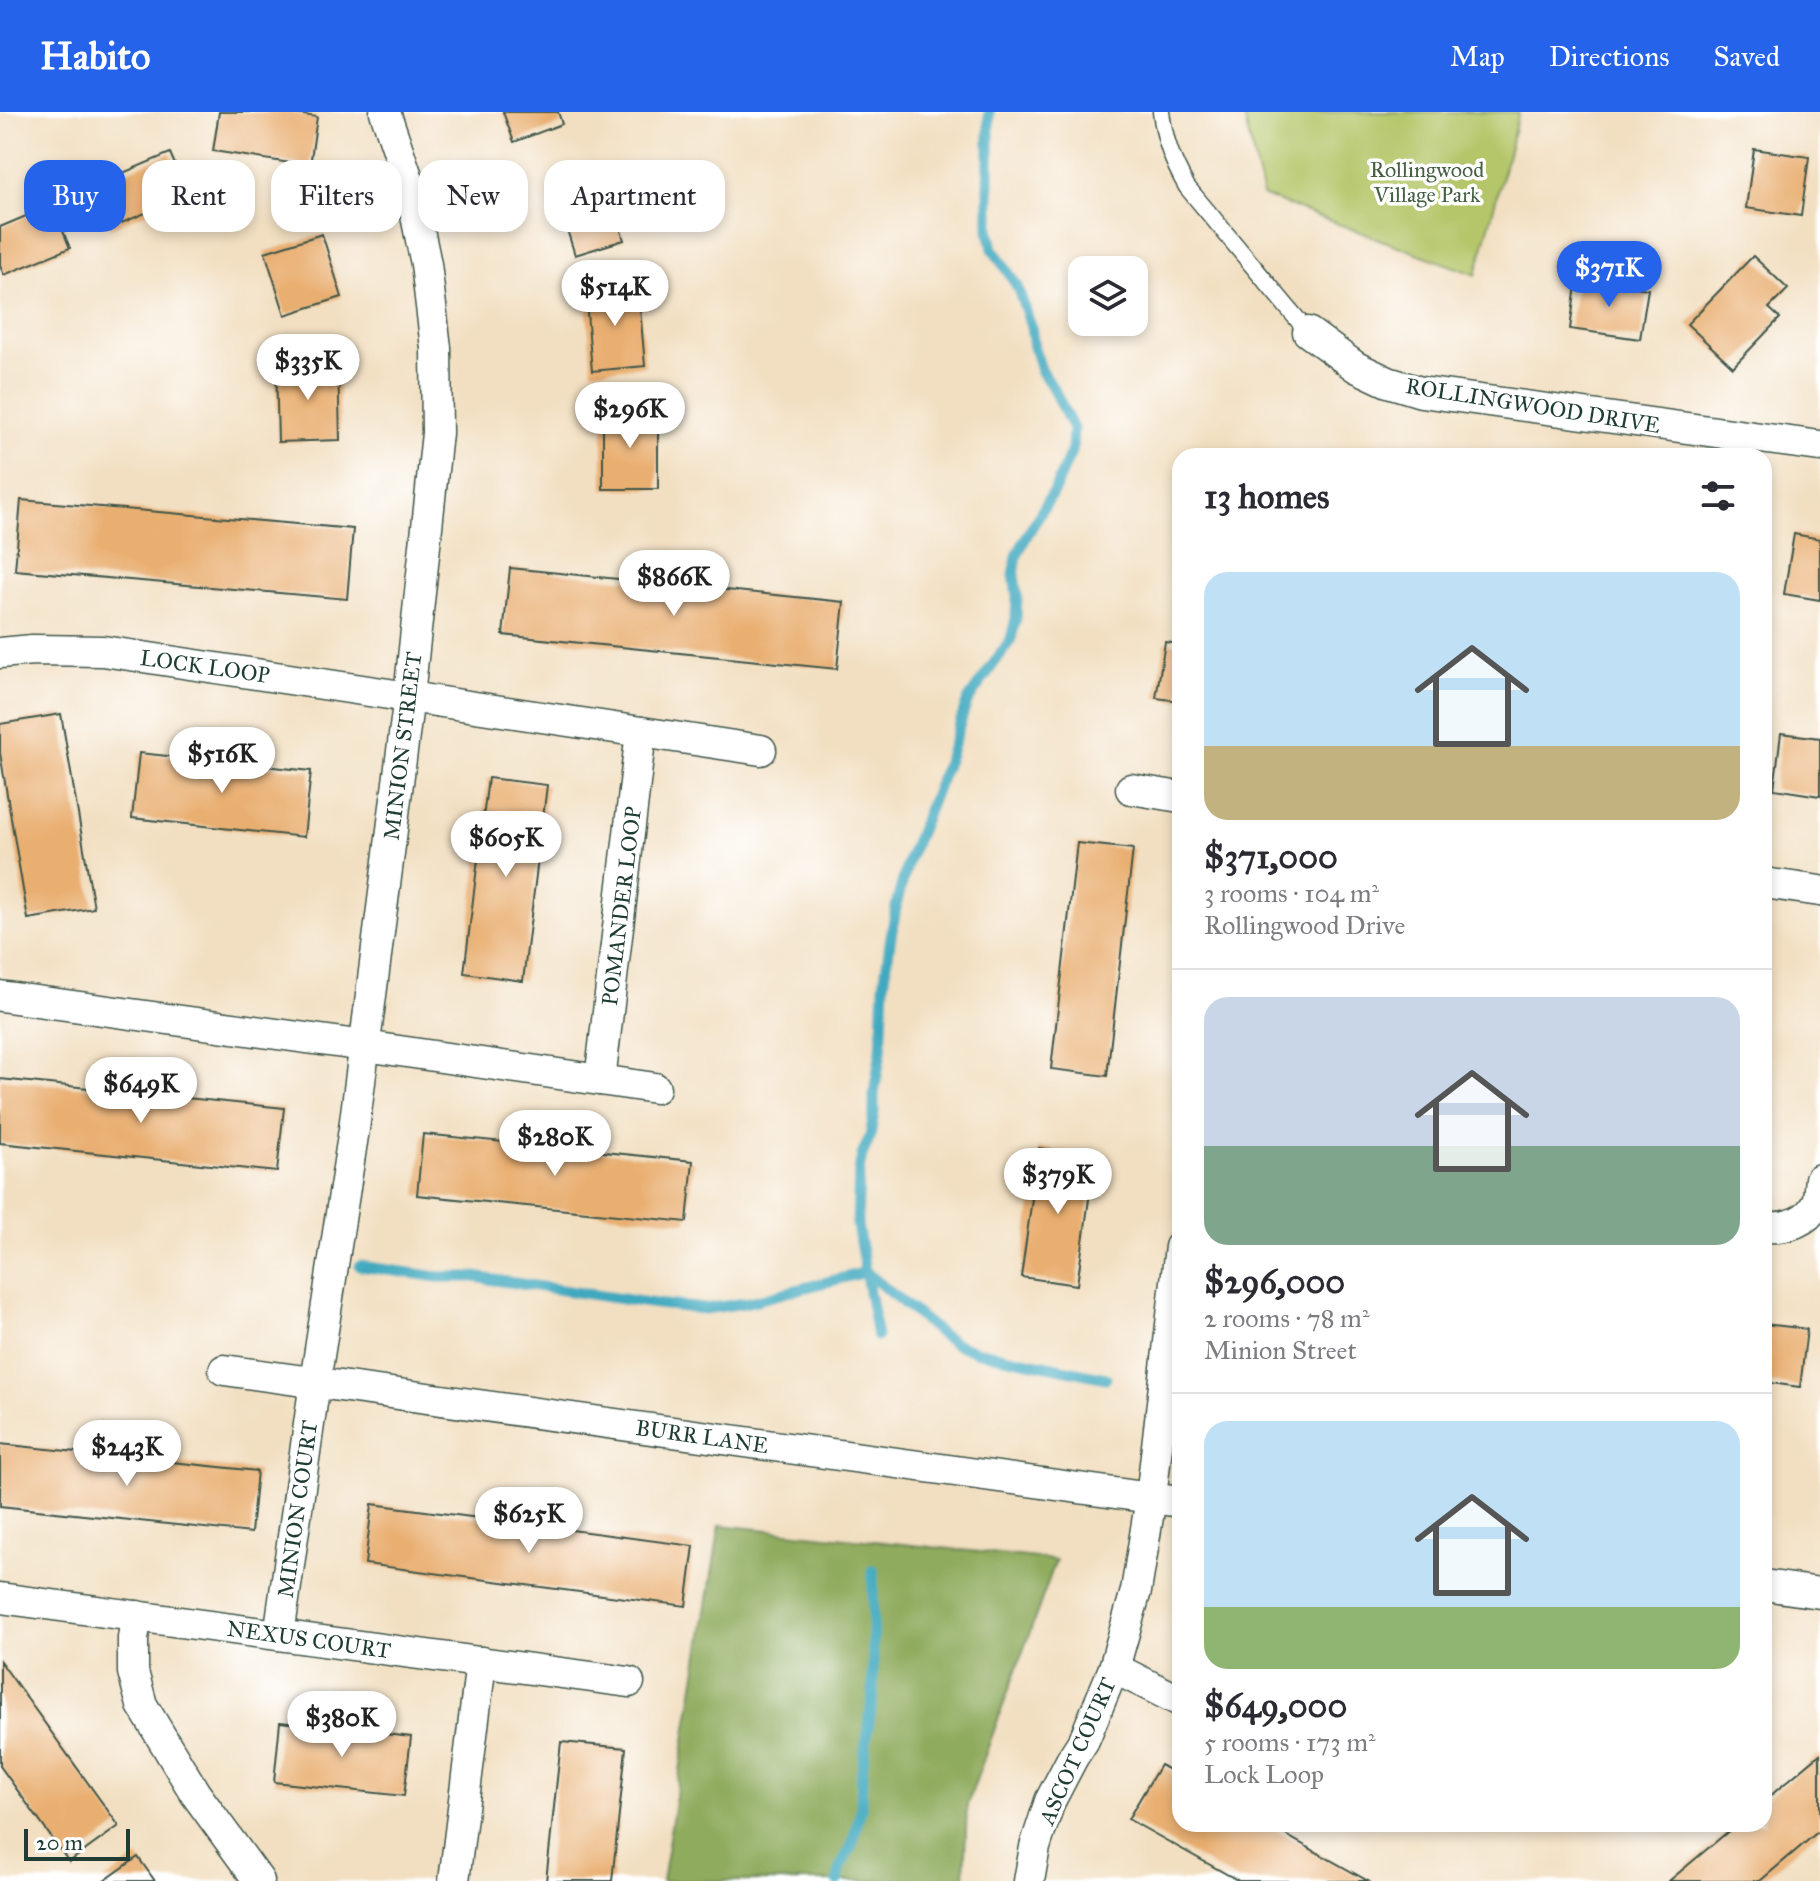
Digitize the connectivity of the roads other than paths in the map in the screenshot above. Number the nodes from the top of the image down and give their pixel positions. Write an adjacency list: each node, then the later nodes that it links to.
1 (385, 112): 6 (street, MINION STREET)
2 (1161, 112): 3 (lane)
3 (1308, 332): 4 (street, ROLLINGWOOD DRIVE)
4 (1820, 446)
5 (0, 653): 6 (street, LOCK LOOP)
6 (409, 696): 7 (street); 14 (street, MINION STREET)
7 (641, 732): 8 (street); 15 (street, POMANDER LOOP)
8 (761, 750)
9 (1131, 789): 10 (street)
10 (1172, 796)
11 (1772, 884): 12 (street)
12 (1820, 891)
13 (0, 996): 14 (street)
14 (365, 1046): 15 (street); 20 (street, MINION STREET)
15 (600, 1080): 16 (street)
16 (655, 1088)
17 (1820, 1179): 18 (street)
18 (1772, 1228)
19 (224, 1370): 20 (street, BURR LANE)
20 (315, 1382): 22 (street, BURR LANE); 27 (street, MINION COURT)
21 (1172, 1382): 22 (street, ASCOT COURT)
22 (1165, 1500): 29 (street, ASCOT COURT)
23 (1772, 1586): 24 (street)
24 (1820, 1593)
25 (0, 1598): 26 (street, NEXUS COURT)
26 (137, 1616): 27 (street, NEXUS COURT); 32 (street)
27 (279, 1635): 28 (street, NEXUS COURT)
28 (481, 1662): 30 (street, NEXUS COURT); 33 (street)
29 (1114, 1668): 31 (street); 34 (street, ASCOT COURT)
30 (629, 1682)
31 (1172, 1697)
32 (259, 1881)
33 (454, 1881)
34 (1029, 1881)

